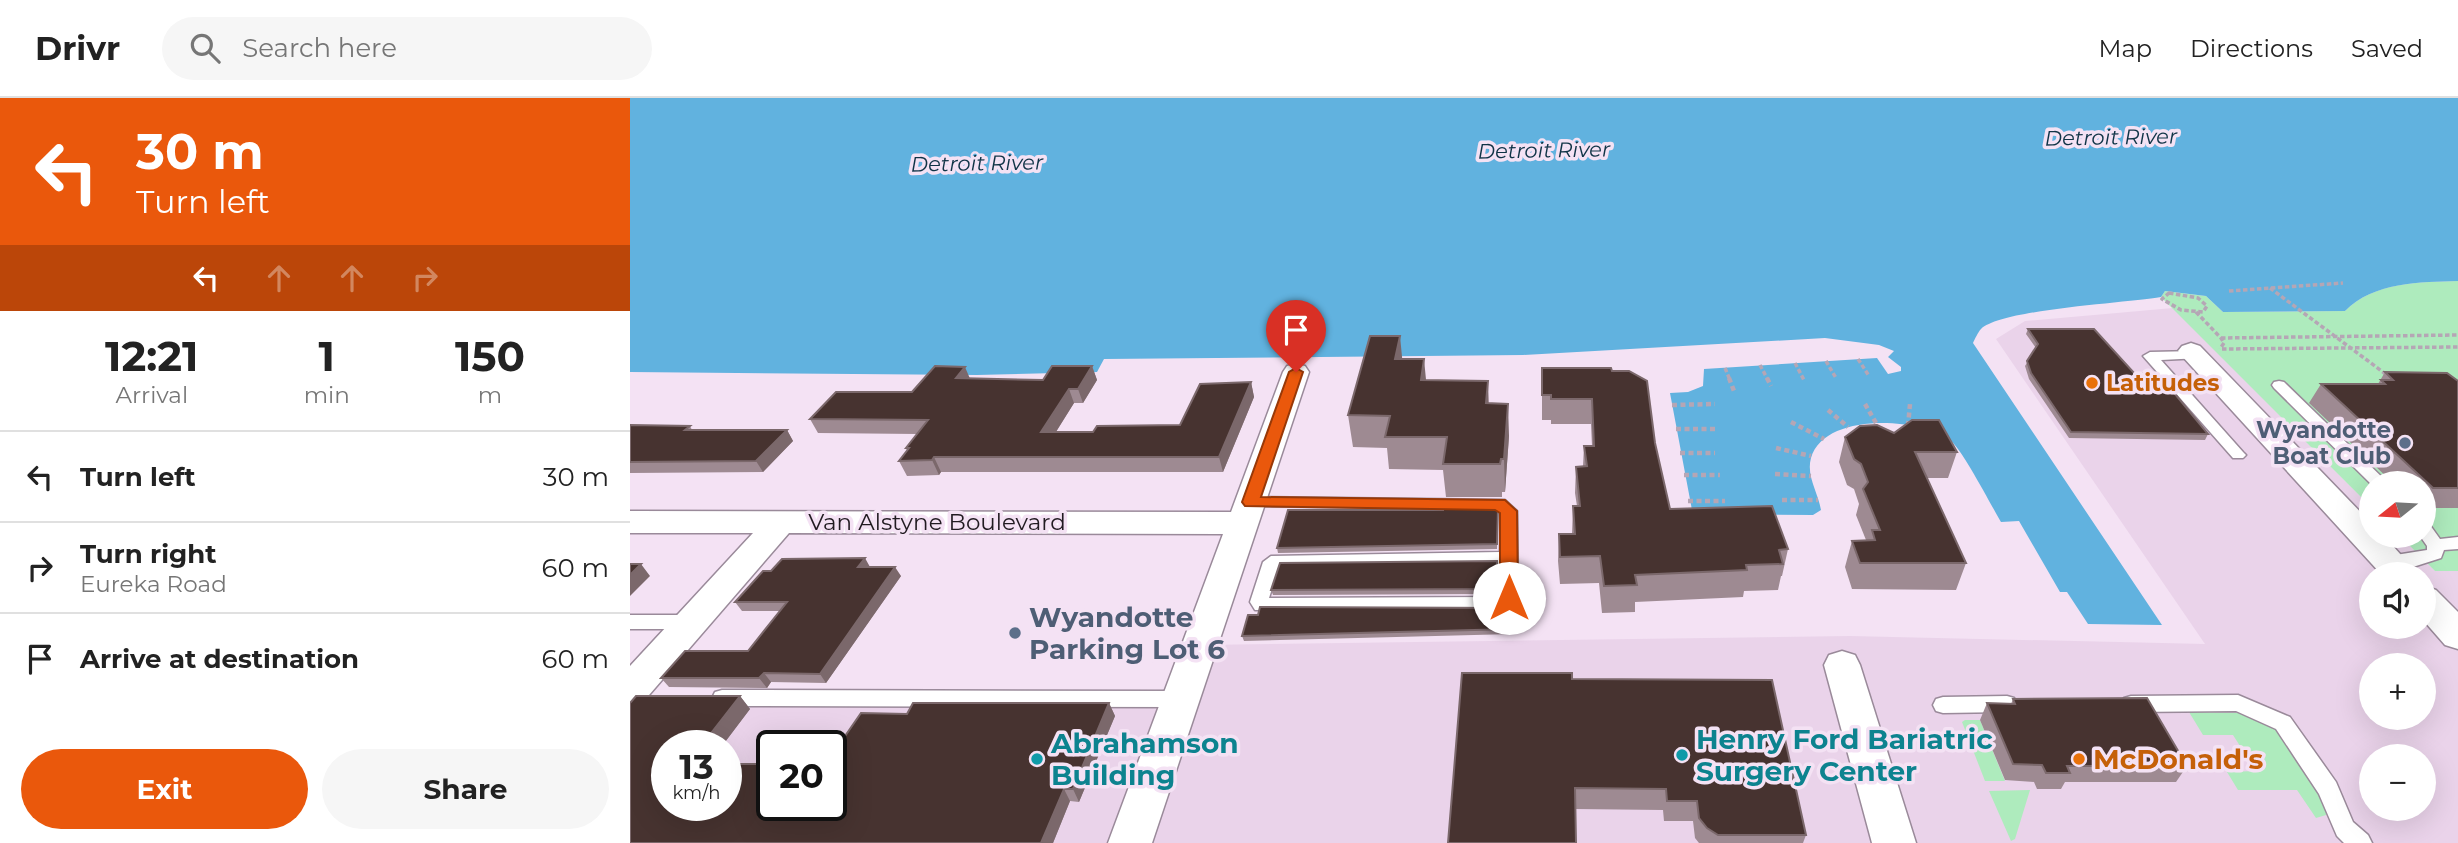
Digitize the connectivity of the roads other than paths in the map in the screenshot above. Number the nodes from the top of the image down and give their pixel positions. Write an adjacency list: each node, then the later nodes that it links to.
1 (2203, 351): 4 (lane); 13 (street)
2 (1296, 372): 6 (street)
3 (2279, 385): 5 (lane)
4 (2238, 455)
5 (2368, 471)
6 (1247, 512): 8 (street, Van Alstyne Boulevard); 12 (lane); 22 (street)
7 (630, 522): 8 (street, Van Alstyne Boulevard)
8 (782, 522): 17 (street)
9 (2458, 543): 10 (lane)
10 (2436, 545)
11 (2436, 548): 14 (lane)
12 (1509, 558): 12 (lane)
13 (2391, 562)
14 (2410, 562)
15 (2436, 612): 18 (street)
16 (630, 622): 17 (lane)
17 (691, 622): 20 (street)
18 (2458, 635)
19 (1842, 665): 28 (street)
20 (635, 696)
21 (702, 698): 22 (lane)
22 (1182, 699): 27 (street)
23 (2023, 704): 25 (lane)
24 (2115, 704): 26 (lane)
25 (1943, 705)
26 (2352, 836)
27 (1130, 843)
28 (1894, 843)

